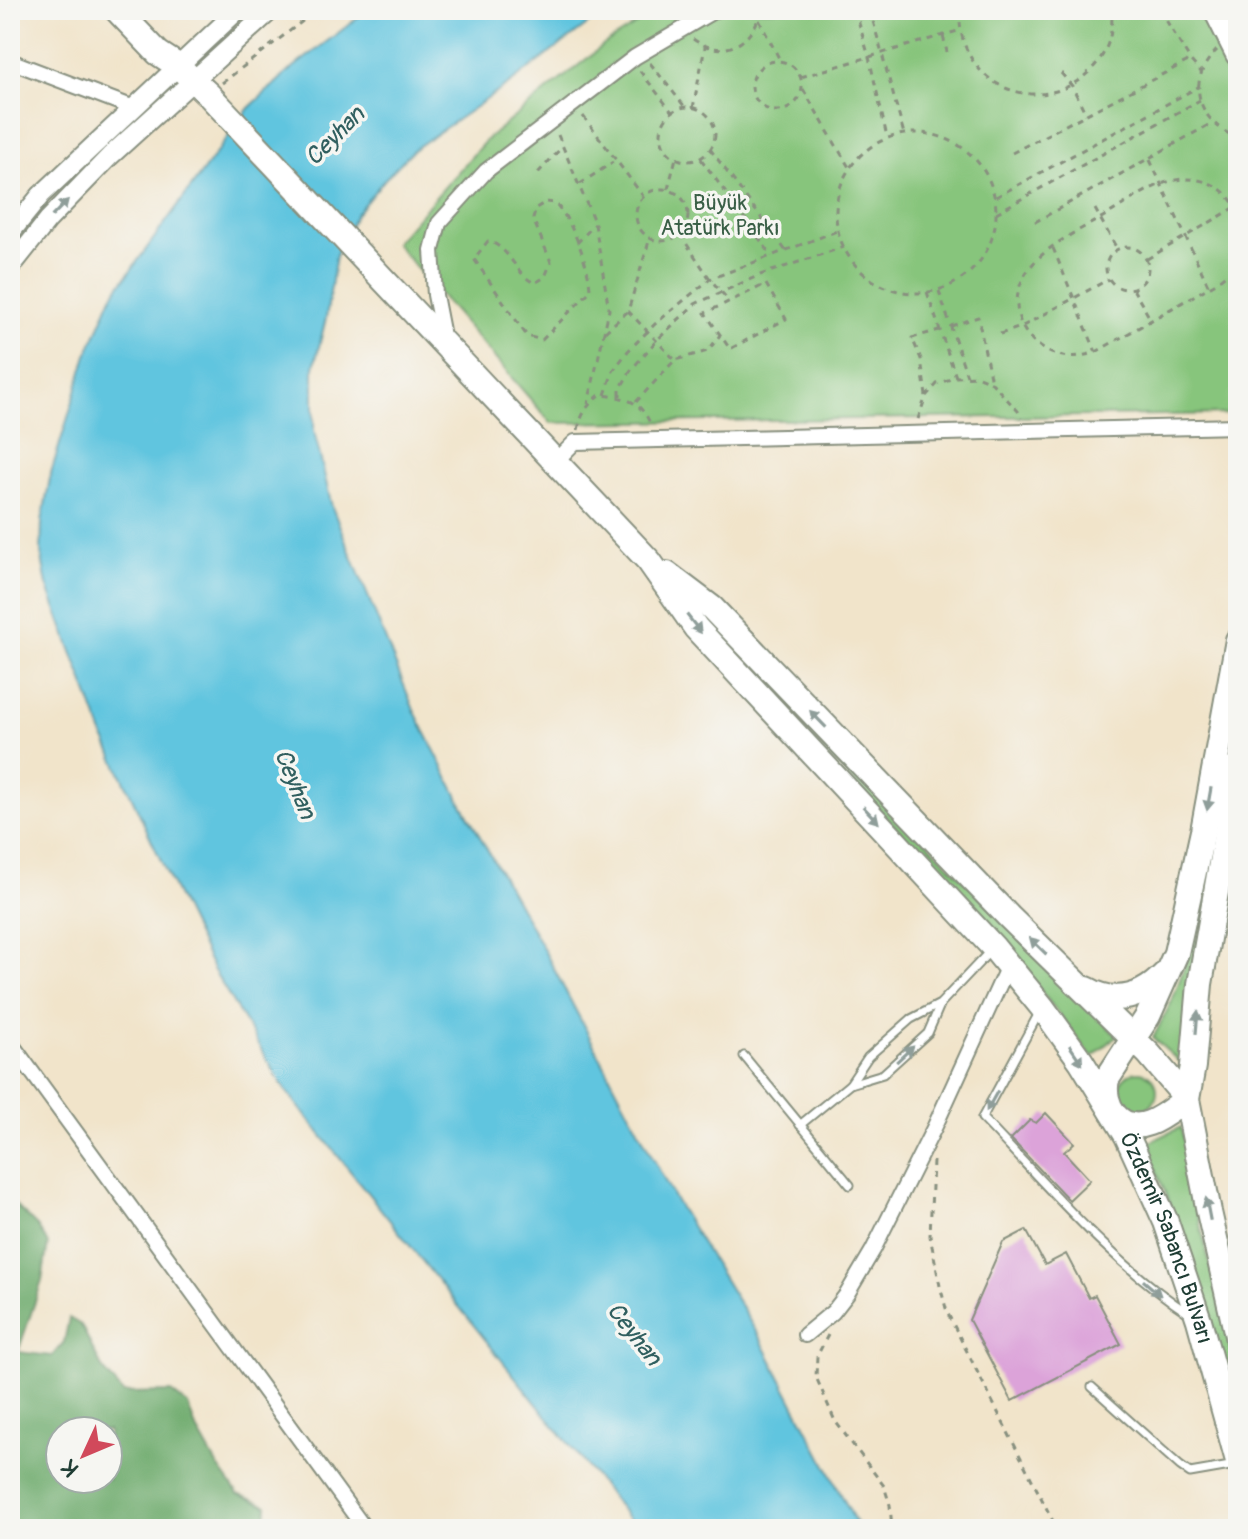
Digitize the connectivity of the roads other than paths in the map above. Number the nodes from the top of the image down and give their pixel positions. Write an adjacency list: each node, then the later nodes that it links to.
1 (117, 10): 9 (main road)
2 (138, 10): 9 (main road)
3 (238, 10): 9 (street)
4 (271, 10): 9 (street)
5 (715, 10): 13 (street)
6 (1216, 10): 7 (main road)
7 (1230, 50)
8 (10, 61): 10 (street)
9 (194, 80): 10 (street); 12 (street, one-way to 9); 13 (main road)
10 (134, 108): 11 (street)
11 (10, 233)
12 (10, 268)
13 (445, 346): 15 (main road)
14 (1238, 426): 15 (street)
15 (556, 461): 16 (main road)
16 (649, 561): 19 (main road, Özdemir Sabancı Bulvarı, one-way to 19); 21 (main road, one-way to 16)
17 (1238, 640): 20 (main road, one-way to 20)
18 (1238, 766): 28 (main road, one-way to 18)
19 (1001, 957): 22 (lane); 23 (main road, Özdemir Sabancı Bulvarı); 33 (street)
20 (1170, 970): 21 (main road); 24 (main road)
21 (1070, 979): 24 (main road)
22 (940, 1004): 27 (lane); 27 (lane, one-way to 22)
23 (1042, 1007): 29 (main road, Özdemir Sabancı Bulvarı, one-way to 29); 32 (lane, one-way to 32)
24 (1135, 1039): 28 (main road); 29 (main road)
25 (10, 1042): 37 (street)
26 (744, 1056): 30 (lane)
27 (850, 1084): 30 (lane)
28 (1187, 1099): 29 (main road); 34 (main road, one-way to 28)
29 (1111, 1111): 32 (main road, Özdemir Sabancı Bulvarı)
30 (800, 1125): 31 (lane)
31 (850, 1185)
32 (1199, 1320): 36 (main road, Özdemir Sabancı Bulvarı)
33 (805, 1335)
34 (1238, 1340)
35 (1092, 1387): 36 (lane)
36 (1238, 1463)
37 (365, 1529)

